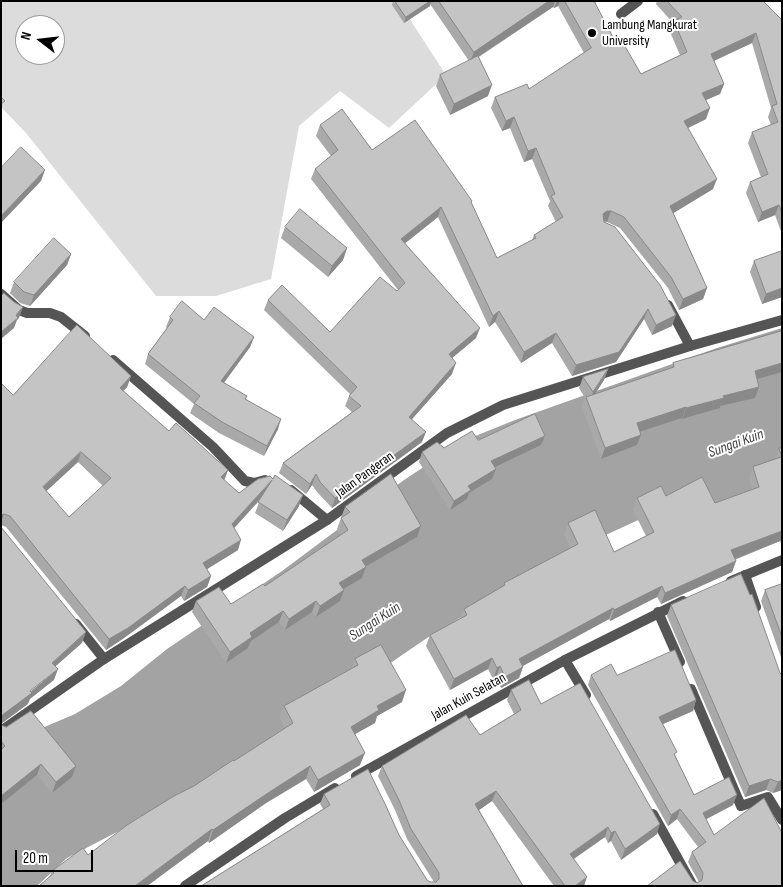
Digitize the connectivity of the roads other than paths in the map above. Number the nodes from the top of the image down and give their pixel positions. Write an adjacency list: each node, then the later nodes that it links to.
1 (638, 1): 2 (street)
2 (621, 14)
3 (662, 292): 6 (street)
4 (1, 294): 7 (street)
5 (782, 320): 6 (street, Jalan Pangeran)
6 (690, 346): 7 (street, Jalan Pangeran)
7 (327, 520): 15 (street, Jalan Pangeran)
8 (782, 560): 9 (street)
9 (745, 575): 10 (street); 14 (street)
10 (720, 585)
11 (696, 594): 12 (street, Jalan Kuin Selatan)
12 (658, 612): 16 (street, Jalan Kuin Selatan); 20 (street)
13 (68, 614): 15 (street)
14 (760, 620)
15 (104, 659): 18 (street, Jalan Pangeran)
16 (565, 660): 17 (street); 21 (street, Jalan Kuin Selatan)
17 (590, 703)
18 (3, 726)
19 (647, 803): 22 (street)
20 (782, 820)
21 (185, 886)
22 (693, 886)

